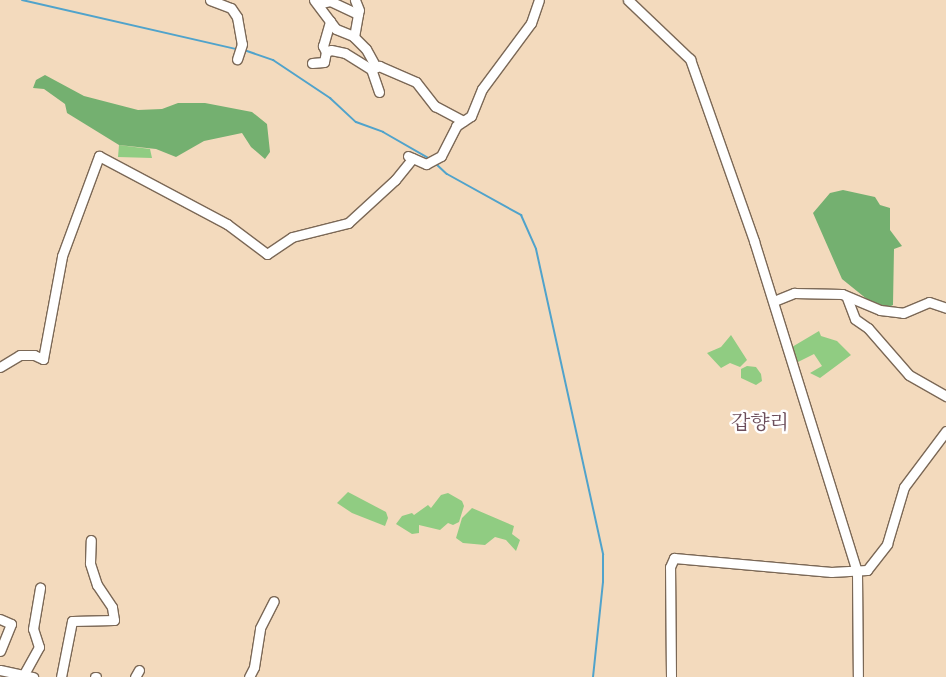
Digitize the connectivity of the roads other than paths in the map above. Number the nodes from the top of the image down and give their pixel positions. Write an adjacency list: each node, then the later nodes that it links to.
1 (210, 0): 10 (street)
2 (354, 0): 6 (street)
3 (539, 0): 14 (street)
4 (628, 0): 16 (street)
5 (316, 2): 6 (street); 7 (street)
6 (358, 14): 8 (street)
7 (330, 21): 8 (street); 9 (street)
8 (354, 37): 12 (street)
9 (326, 52): 11 (street); 12 (street)
10 (238, 57)
11 (312, 63)
12 (373, 68): 13 (street); 14 (street)
13 (379, 92)
14 (464, 121): 18 (street)
15 (847, 298): 16 (street); 17 (street); 19 (street)
16 (774, 301): 22 (street)
17 (946, 308)
18 (0, 367)
19 (946, 396)
20 (946, 431): 22 (street)
21 (91, 540): 29 (street)
22 (857, 572): 31 (street); 32 (street)
23 (40, 588): 28 (street)
24 (274, 602): 30 (street)
25 (0, 619): 26 (street)
26 (0, 651)
27 (0, 670): 28 (street)
28 (29, 676)
29 (61, 677)
30 (249, 677)
31 (671, 677)
32 (858, 677)

